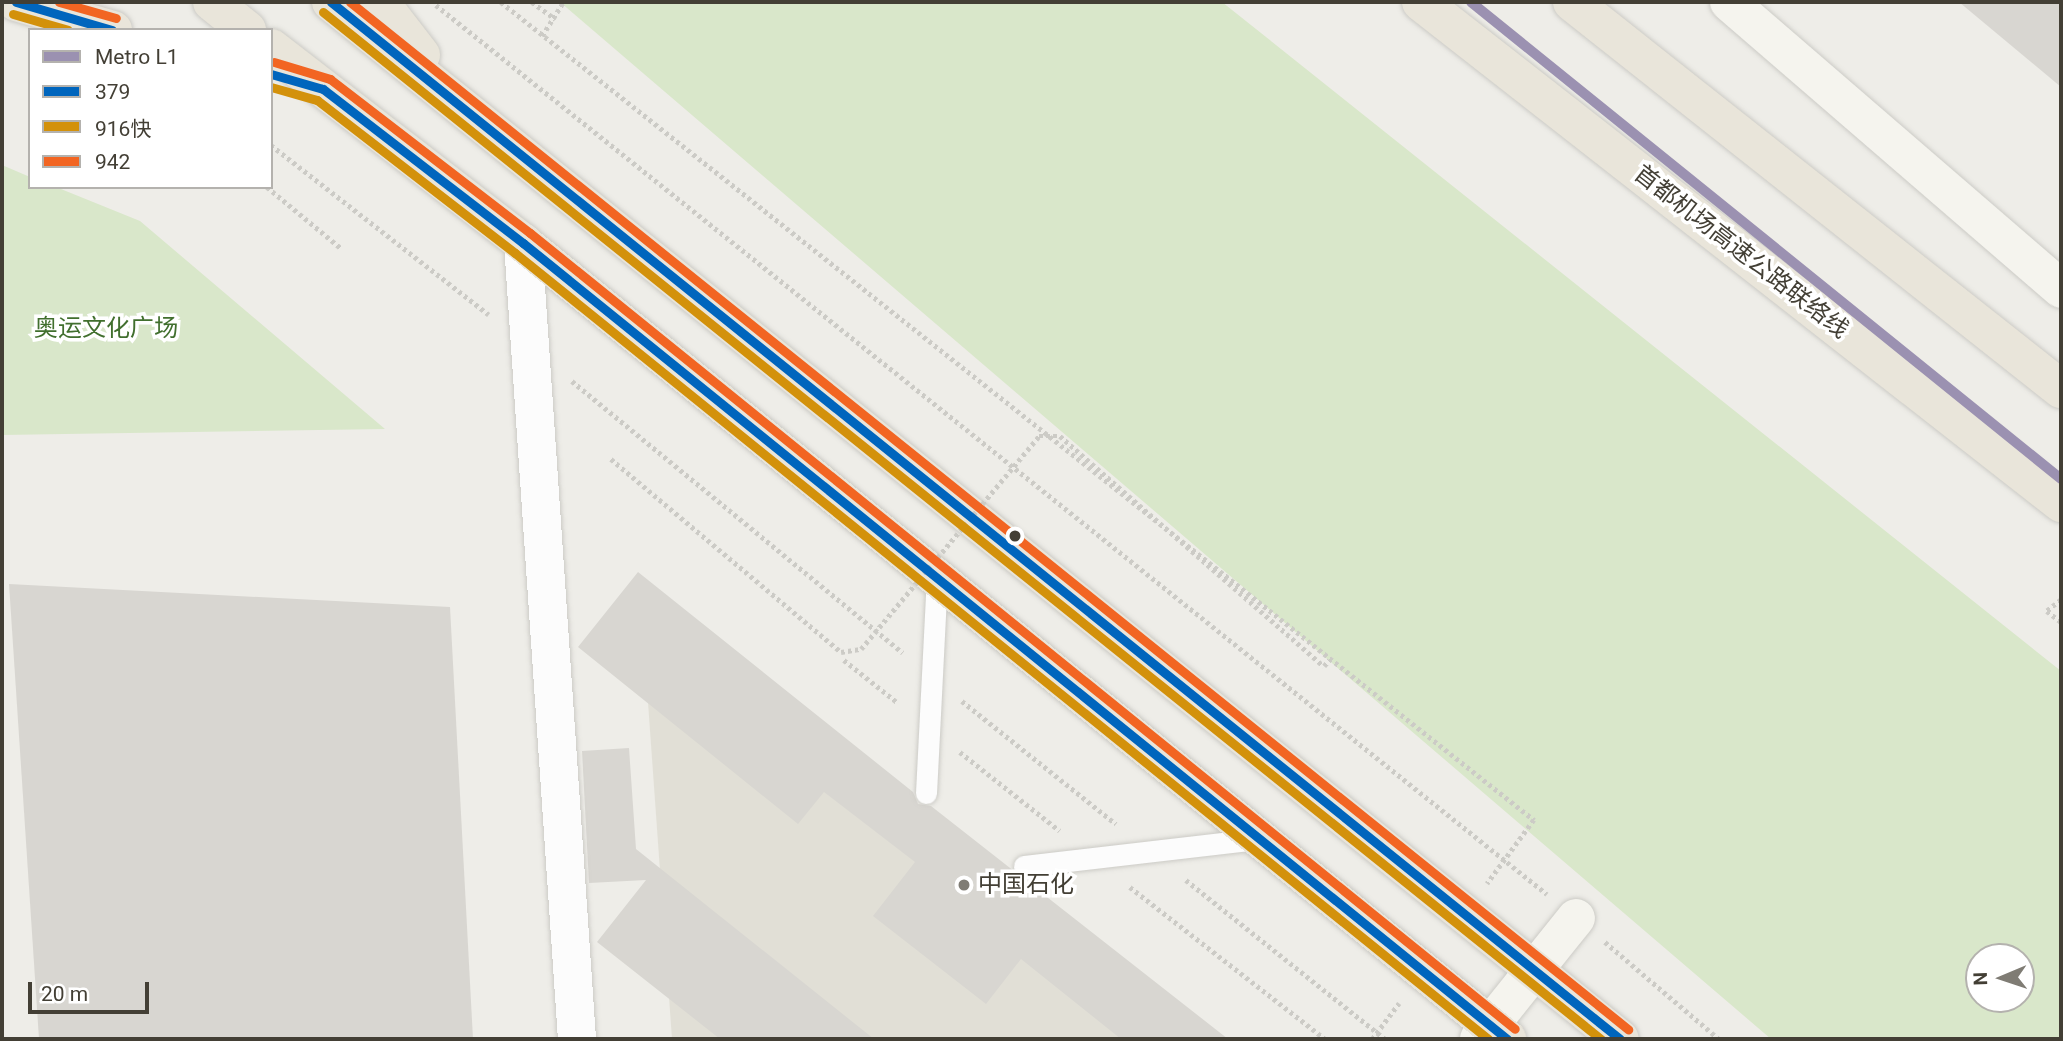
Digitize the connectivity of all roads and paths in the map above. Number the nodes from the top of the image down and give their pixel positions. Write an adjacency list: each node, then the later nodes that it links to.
1 (16, 2): 13 (highway)
2 (212, 2): 14 (highway)
3 (331, 2): 19 (highway)
4 (380, 2): 19 (highway)
5 (432, 2): 37 (path)
6 (501, 2): 15 (path)
7 (531, 2): 12 (path)
8 (563, 2): 12 (path)
9 (1420, 2): 28 (highway, 首都机场高速公路联络线)
10 (1572, 2): 26 (highway)
11 (1729, 2): 24 (main road)
12 (555, 19): 15 (path)
13 (106, 28)
14 (244, 28)
15 (542, 36): 32 (path)
16 (273, 50): 18 (highway)
17 (273, 75): 18 (highway)
18 (323, 89): 22 (highway)
19 (459, 104): 39 (highway)
20 (273, 147): 25 (path)
21 (269, 189): 23 (path)
22 (523, 243): 25 (street); 29 (highway)
23 (342, 249)
24 (2060, 285)
25 (531, 348): 33 (path); 45 (street)
26 (2061, 389)
27 (611, 459): 32 (path, bridge)
28 (2061, 503)
29 (937, 579): 33 (lane); 35 (highway)
30 (2061, 600): 31 (path)
31 (2061, 622)
32 (1329, 660): 37 (path)
33 (932, 677): 34 (lane); 36 (path)
34 (926, 793)
35 (1259, 839): 36 (lane); 42 (highway)
36 (1149, 851): 38 (lane); 43 (path)
37 (1504, 860): 39 (path); 40 (path)
38 (1024, 866)
39 (1465, 913): 41 (highway)
40 (1576, 918): 41 (main road); 49 (path)
41 (1534, 969): 44 (main road); 48 (highway)
42 (1423, 970): 43 (path); 44 (highway)
43 (1377, 1033): 46 (path); 47 (path)
44 (1492, 1034)
45 (577, 1039)
46 (1372, 1039)
47 (1385, 1039)
48 (1620, 1039)
49 (1719, 1039)

